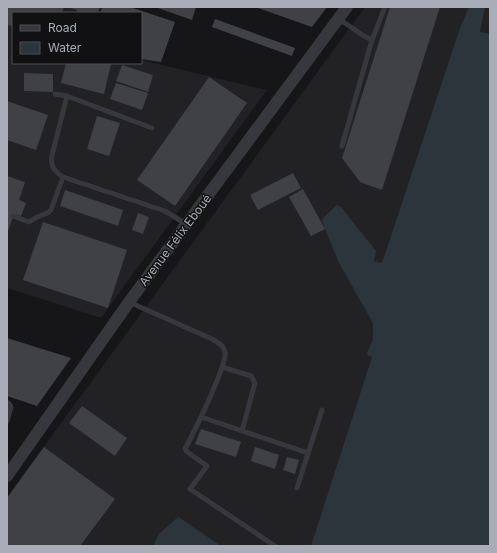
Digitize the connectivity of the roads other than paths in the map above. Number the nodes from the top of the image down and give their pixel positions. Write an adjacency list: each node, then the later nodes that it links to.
1 (347, 7): 3 (street, Avenue Félix Eboué)
2 (385, 7): 4 (lane)
3 (339, 19): 4 (lane); 11 (street, Avenue Félix Eboué)
4 (372, 40): 8 (lane)
5 (55, 94): 6 (lane)
6 (67, 96): 7 (lane); 9 (lane)
7 (152, 128)
8 (342, 146)
9 (63, 176): 10 (lane); 11 (lane)
10 (13, 216)
11 (187, 225): 12 (street, Avenue Félix Eboué)
12 (129, 302): 13 (lane); 20 (street, Avenue Félix Eboué)
13 (222, 367): 16 (lane); 18 (lane)
14 (7, 402): 17 (lane)
15 (322, 410): 19 (lane)
16 (201, 417): 18 (lane); 22 (lane)
17 (7, 421)
18 (242, 431): 19 (lane)
19 (308, 453): 21 (lane)
20 (7, 476)
21 (298, 488)
22 (275, 546)

